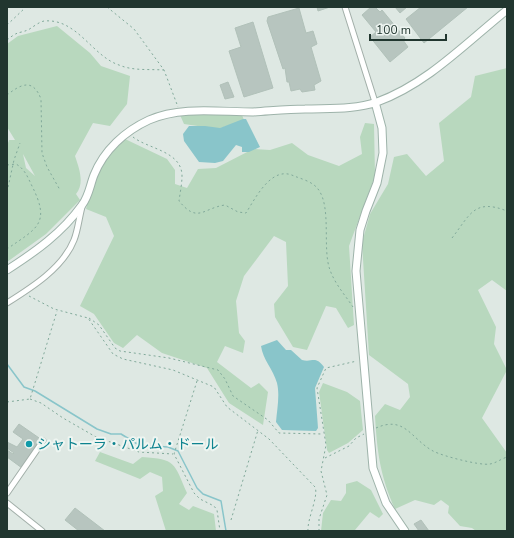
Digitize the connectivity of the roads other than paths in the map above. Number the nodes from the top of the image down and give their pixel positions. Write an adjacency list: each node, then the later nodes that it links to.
1 (345, 7): 3 (street)
2 (507, 10): 3 (street)
3 (375, 102): 4 (street); 11 (street)
4 (82, 206): 5 (street); 6 (street)
5 (7, 270)
6 (7, 303)
7 (43, 441): 8 (street)
8 (7, 493)
9 (7, 504): 10 (street)
10 (42, 531)
11 (405, 531)

